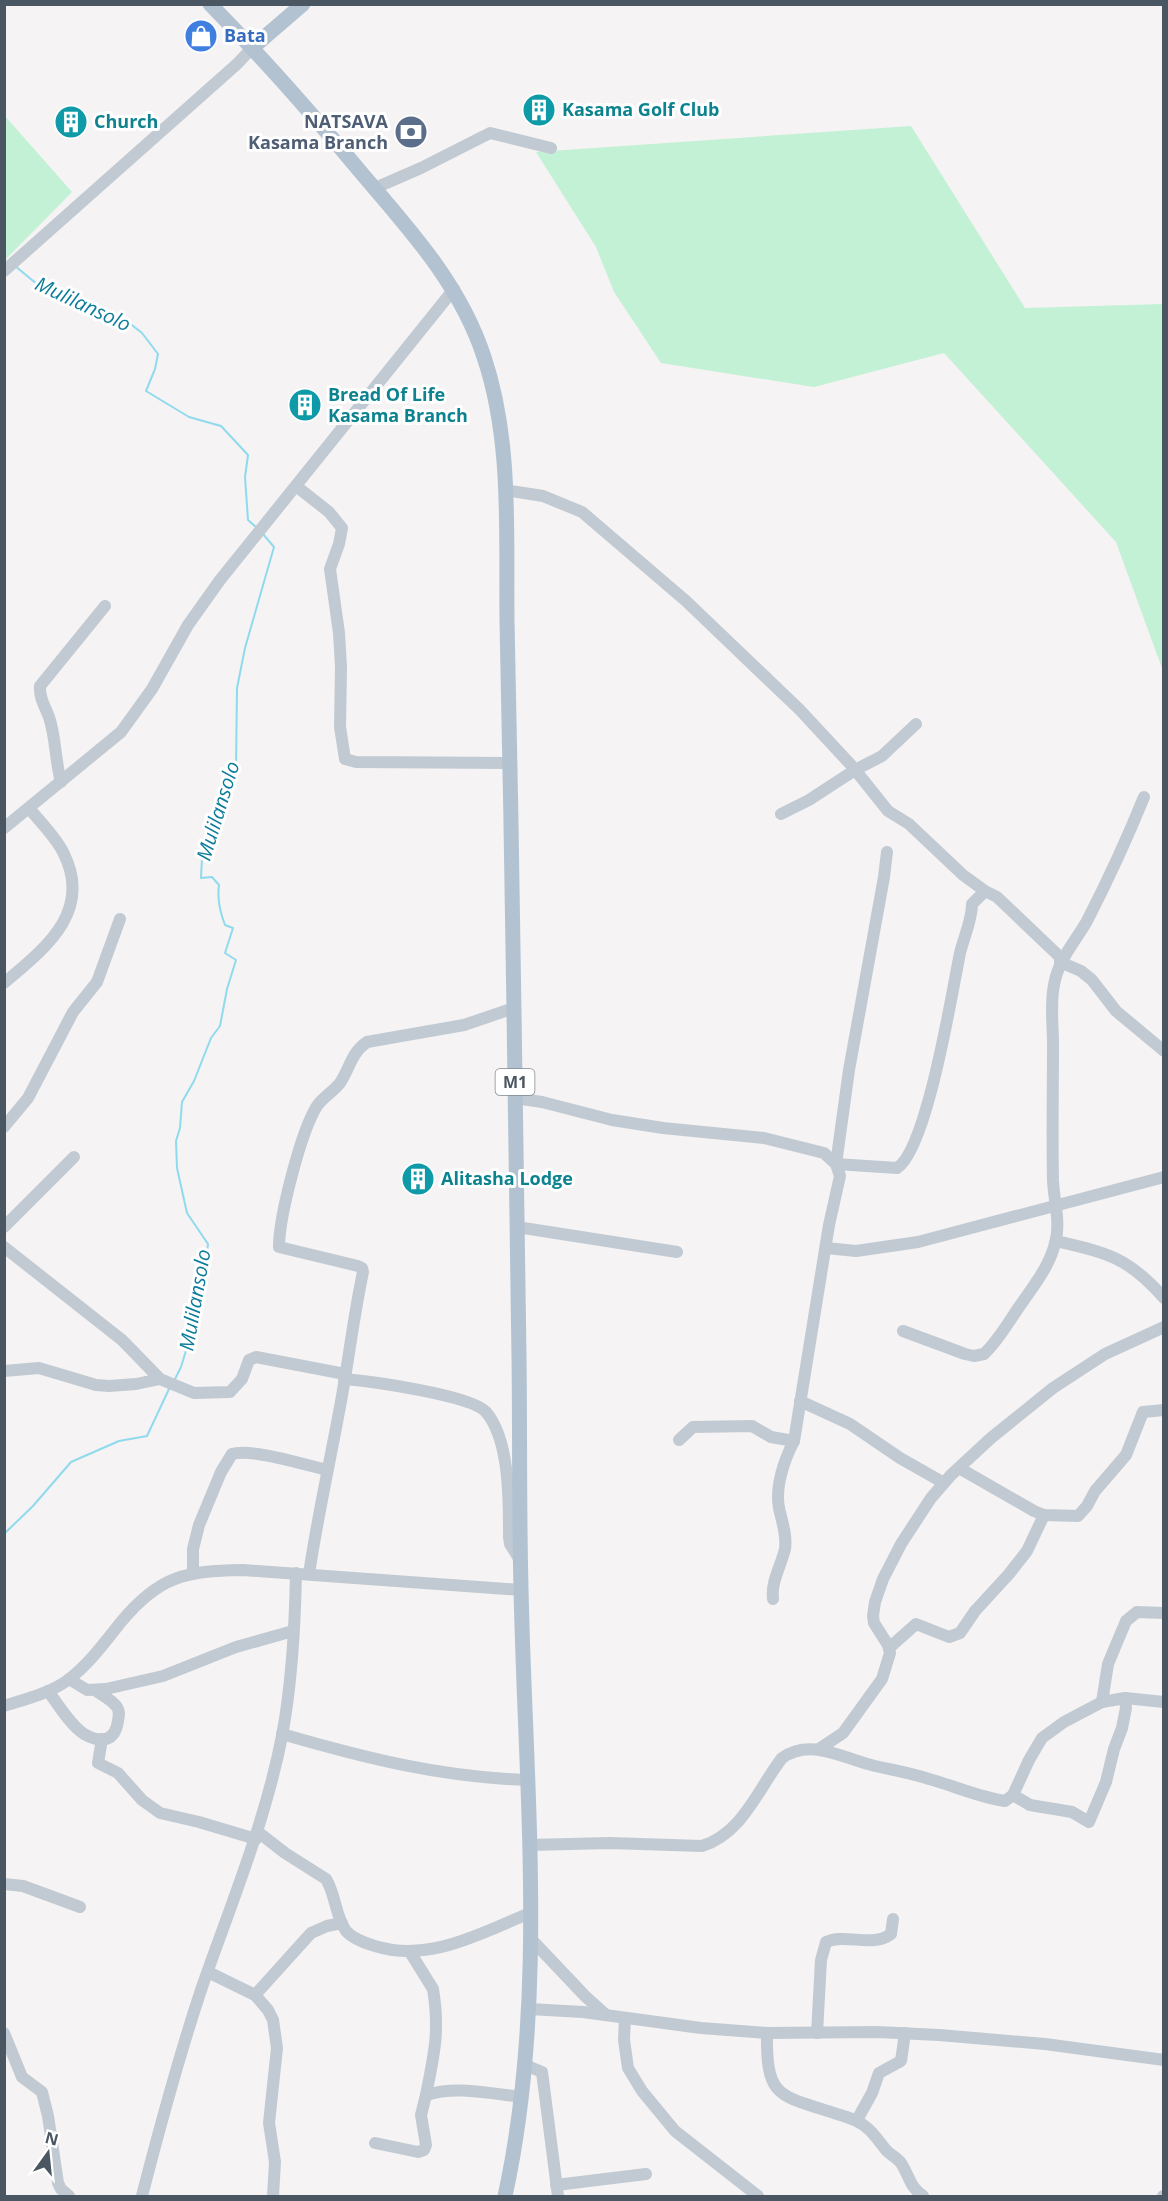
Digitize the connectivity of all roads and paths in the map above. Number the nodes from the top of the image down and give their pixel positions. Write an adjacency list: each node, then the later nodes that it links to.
1 (210, 4): 3 (main road)
2 (303, 4): 3 (main road)
3 (252, 48): 5 (main road, M1); 6 (street)
4 (552, 148): 5 (street)
5 (375, 188): 7 (main road, M1)
6 (10, 267)
7 (454, 289): 8 (street); 9 (main road, M1)
8 (297, 486): 12 (street); 14 (street)
9 (506, 490): 12 (main road, M1); 13 (street)
10 (105, 606): 14 (street)
11 (916, 724): 13 (street)
12 (509, 763): 24 (main road, M1)
13 (855, 770): 17 (street); 20 (street)
14 (61, 782): 16 (street)
15 (1144, 796): 22 (street)
16 (29, 808): 18 (street); 23 (street)
17 (782, 813)
18 (4, 828)
19 (887, 852): 29 (street)
20 (986, 891): 22 (street); 29 (street)
21 (120, 919): 27 (street)
22 (1060, 962): 25 (street); 31 (street)
23 (4, 983)
24 (514, 1008): 26 (main road, M1); 42 (street)
25 (1164, 1051)
26 (515, 1098): 29 (street); 33 (main road, M1)
27 (4, 1127)
28 (74, 1157): 32 (street)
29 (836, 1164): 36 (street)
30 (1164, 1177): 31 (street)
31 (1054, 1207): 34 (street); 36 (street)
32 (4, 1227)
33 (517, 1227): 37 (street); 52 (main road, M1)
34 (1056, 1241): 38 (street); 40 (street)
35 (4, 1247): 43 (street)
36 (826, 1248): 44 (street)
37 (677, 1252)
38 (1164, 1299)
39 (1164, 1327): 48 (street)
40 (903, 1332)
41 (4, 1371): 43 (street)
42 (344, 1377): 43 (street); 49 (street); 52 (street)
43 (167, 1382)
44 (801, 1401): 47 (street); 50 (street)
45 (1164, 1410): 51 (street)
46 (679, 1440): 47 (street)
47 (794, 1441): 57 (street)
48 (959, 1468): 50 (street); 51 (street)
49 (327, 1470): 53 (street); 55 (street)
50 (944, 1483): 60 (street)
51 (1044, 1515): 60 (street)
52 (521, 1562): 56 (main road, M1)
53 (193, 1573): 54 (street); 61 (street)
54 (296, 1574): 55 (street); 59 (street)
55 (309, 1574): 56 (street)
56 (521, 1590): 71 (main road, M1)
57 (773, 1599)
58 (1164, 1613): 65 (street)
59 (293, 1631): 62 (street); 68 (street)
60 (890, 1648): 70 (street)
61 (69, 1679): 62 (street); 63 (street)
62 (95, 1690): 69 (street)
63 (48, 1691): 67 (street); 69 (street)
64 (1125, 1698): 65 (street); 66 (street); 72 (street)
65 (1102, 1702): 72 (street)
66 (1164, 1702)
67 (4, 1706)
68 (282, 1734): 71 (street); 73 (street)
69 (102, 1739): 73 (street)
70 (819, 1749): 72 (street); 74 (street)
71 (527, 1780): 74 (main road, M1)
72 (1013, 1795)
73 (257, 1835): 79 (street); 82 (street)
74 (529, 1845): 77 (main road, M1)
75 (4, 1884): 76 (street)
76 (80, 1907)
77 (530, 1913): 80 (main road, M1); 81 (street)
78 (893, 1919): 89 (street)
79 (342, 1923): 81 (street); 83 (street)
80 (530, 1938): 84 (main road, M1); 85 (street)
81 (410, 1952): 93 (street)
82 (208, 1972): 83 (street); 100 (street)
83 (255, 1995): 101 (street)
84 (529, 2009): 85 (street); 92 (main road, M1)
85 (606, 2015): 86 (street)
86 (625, 2018): 88 (street); 103 (street)
87 (4, 2033): 99 (street)
88 (767, 2033): 89 (street); 95 (street)
89 (817, 2033): 90 (street)
90 (905, 2033): 91 (street); 95 (street)
91 (1164, 2060)
92 (525, 2065): 94 (main road, M1); 98 (street)
93 (426, 2095): 94 (street); 96 (street)
94 (522, 2097): 102 (main road, M1)
95 (857, 2120): 104 (street)
96 (375, 2143)
97 (646, 2175): 98 (street)
98 (557, 2191)
99 (69, 2196)
100 (142, 2196)
101 (273, 2196)
102 (506, 2196)
103 (758, 2196)
104 (923, 2196)

